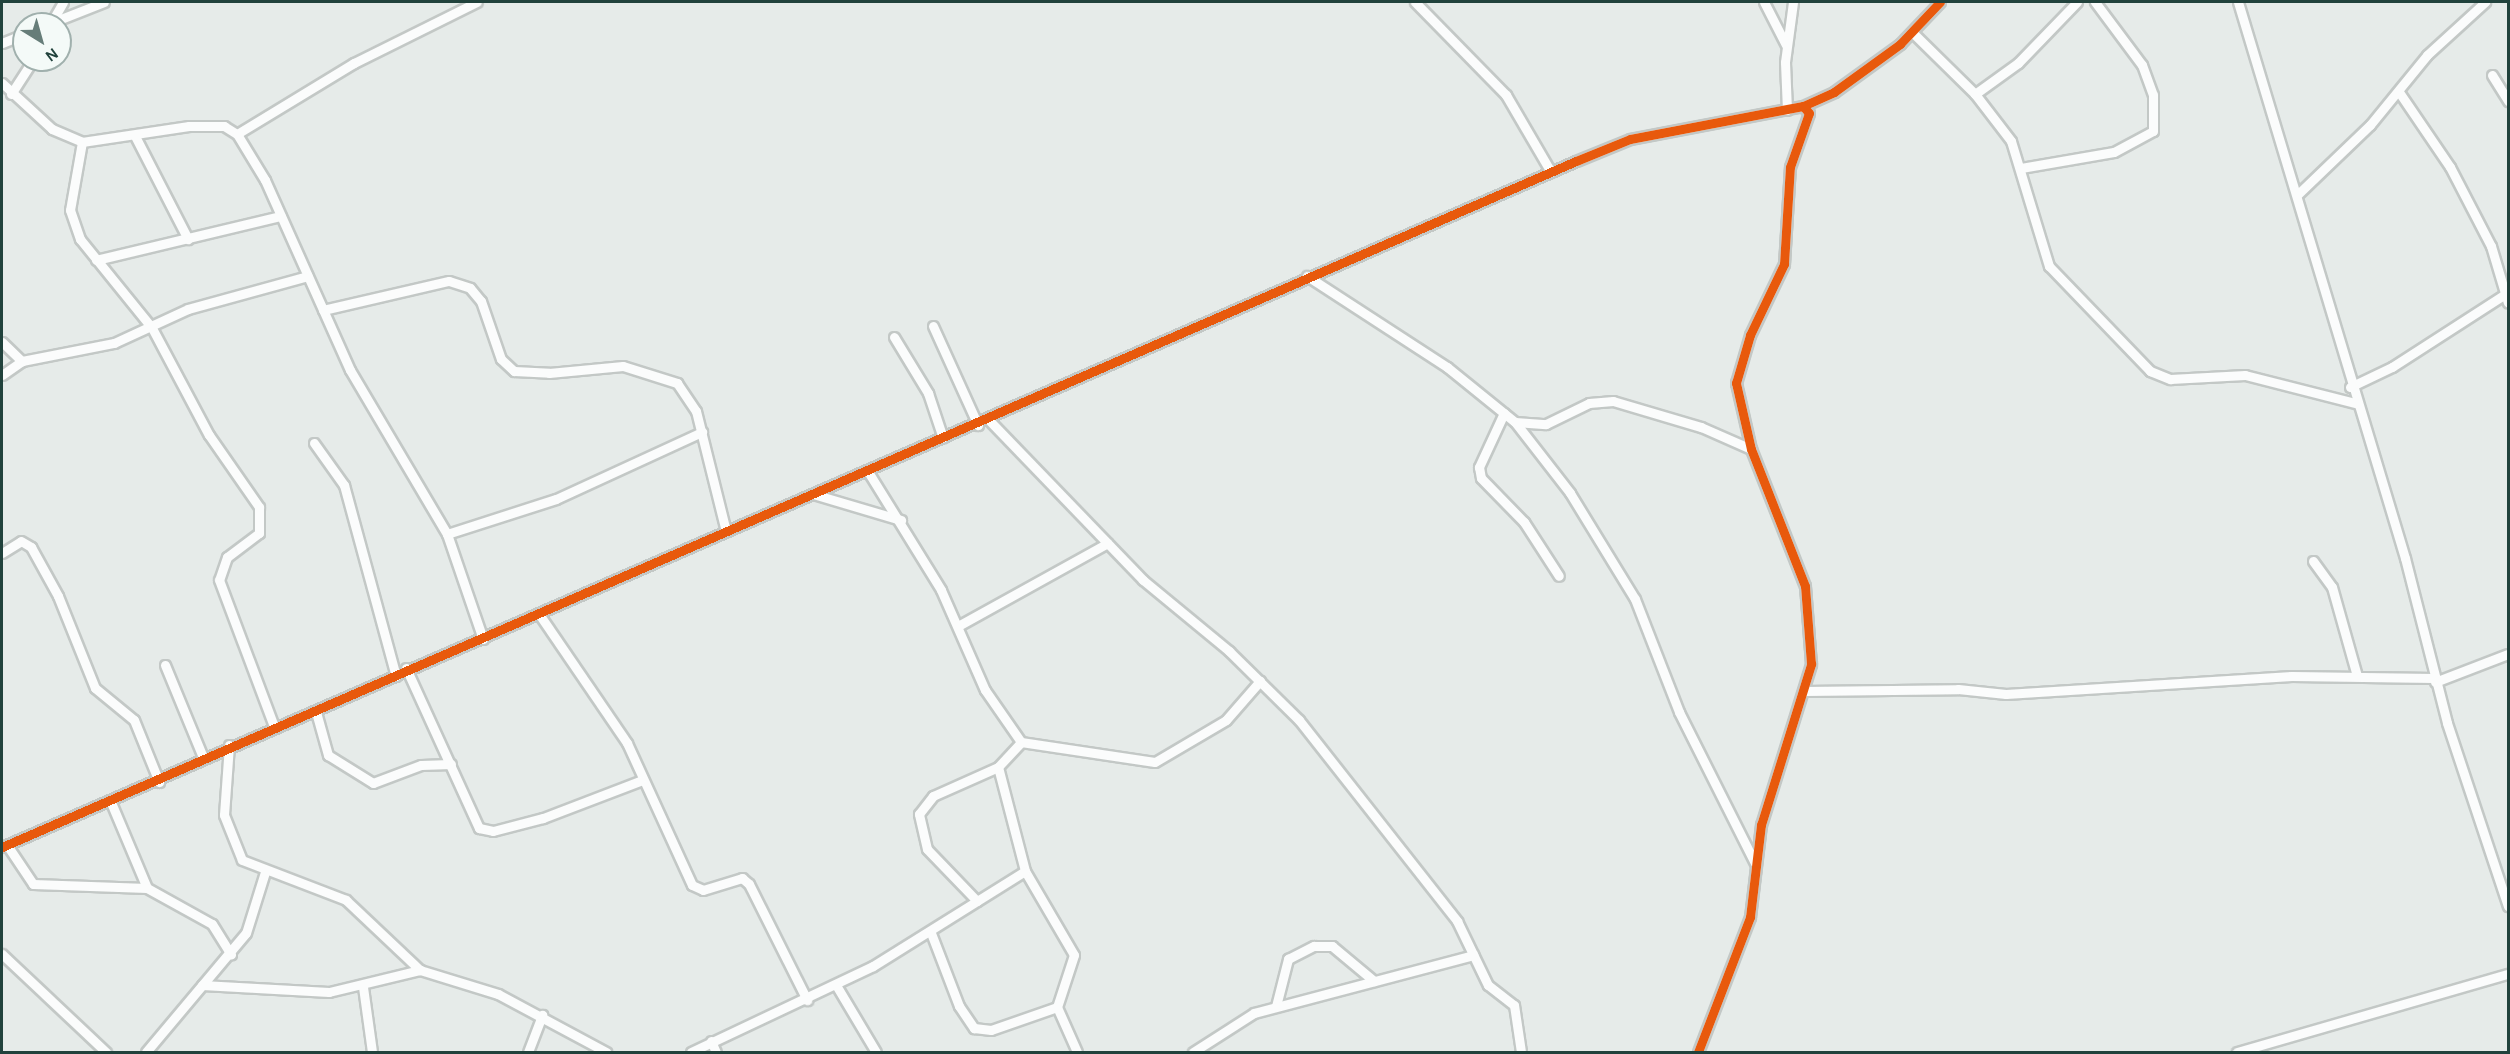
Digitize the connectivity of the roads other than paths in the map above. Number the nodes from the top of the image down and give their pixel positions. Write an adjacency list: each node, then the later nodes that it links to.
1 (104, 2): 11 (street)
2 (477, 2): 22 (street)
3 (1415, 2): 26 (street)
4 (1764, 2): 13 (street)
5 (1793, 2): 13 (street)
6 (1940, 2): 12 (street)
7 (2077, 2): 18 (street)
8 (2095, 2): 25 (street)
9 (2238, 2): 27 (street)
10 (2485, 2): 17 (street)
11 (72, 15)
12 (1912, 32): 18 (street); 20 (street)
13 (1786, 45): 21 (street)
14 (23, 72): 16 (street)
15 (2492, 75): 19 (street)
16 (6, 91): 24 (street)
17 (2399, 92): 27 (street); 33 (street)
18 (1975, 94): 25 (street)
19 (2508, 100)
20 (1803, 106): 21 (street); 50 (street)
21 (1787, 110): 26 (street)
22 (237, 134): 23 (street); 28 (street)
23 (135, 136): 24 (street); 29 (street)
24 (82, 142): 30 (street)
25 (2021, 168): 42 (street)
26 (1551, 172): 32 (street)
27 (2297, 195): 41 (street)
28 (281, 216): 29 (street); 31 (street)
29 (188, 239): 30 (street)
30 (96, 260): 36 (street)
31 (308, 276): 34 (street); 36 (street)
32 (1307, 276): 43 (street); 44 (street)
33 (2507, 296): 41 (street)
34 (323, 310): 47 (street); 55 (street)
35 (933, 326): 46 (street)
36 (152, 328): 39 (street); 72 (street)
37 (894, 338): 48 (street)
38 (2, 342): 39 (street)
39 (22, 361): 40 (street)
40 (2, 375)
41 (2350, 387): 42 (street)
42 (2355, 403): 68 (street)
43 (1504, 413): 45 (street); 59 (street)
44 (989, 420): 46 (street); 56 (street)
45 (1515, 422): 50 (street); 82 (street)
46 (978, 425): 48 (street)
47 (702, 432): 54 (street); 55 (street)
48 (943, 438): 51 (street)
49 (314, 443): 66 (street)
50 (1750, 449): 70 (street)
51 (867, 470): 52 (street); 53 (street)
52 (813, 494): 53 (street); 54 (street)
53 (901, 520): 61 (street)
54 (726, 531): 60 (street)
55 (447, 534): 62 (street)
56 (1108, 543): 61 (street); 69 (street)
57 (2, 553): 79 (street)
58 (2313, 561): 67 (street)
59 (1559, 576)
60 (539, 614): 62 (street); 78 (street)
61 (958, 626): 73 (street)
62 (483, 639): 65 (street)
63 (2508, 654): 68 (street)
64 (165, 666): 75 (street)
65 (406, 668): 66 (street); 76 (street)
66 (396, 676): 71 (street)
67 (2357, 676): 68 (street); 70 (street)
68 (2435, 680): 87 (street)
69 (1260, 681): 73 (street); 91 (street)
70 (1805, 690): 82 (street)
71 (316, 712): 72 (street); 76 (street)
72 (274, 726): 74 (street)
73 (1022, 742): 77 (street)
74 (229, 745): 75 (street); 84 (street)
75 (203, 757): 79 (street)
76 (451, 764): 78 (street)
77 (998, 767): 83 (street); 86 (street)
78 (640, 780): 98 (street)
79 (159, 782): 80 (street)
80 (110, 800): 81 (street); 85 (street)
81 (3, 846): 85 (street)
82 (1755, 862): 114 (street)
83 (1024, 871): 86 (street); 100 (street)
84 (265, 872): 90 (street); 92 (street)
85 (147, 888): 90 (street)
86 (977, 901): 88 (street)
87 (2508, 906)
88 (931, 933): 95 (street); 100 (street)
89 (2, 954): 104 (street)
90 (231, 954): 96 (street)
91 (1473, 955): 94 (street); 103 (street)
92 (420, 970): 97 (street); 101 (street)
93 (2508, 974): 115 (street)
94 (1374, 981): 99 (street); 99 (street)
95 (836, 985): 98 (street); 111 (street)
96 (202, 986): 97 (street); 105 (street)
97 (363, 987): 106 (street)
98 (807, 1000): 102 (street)
99 (1276, 1006): 113 (street)
100 (1057, 1007): 112 (street)
101 (542, 1015): 107 (street); 108 (street)
102 (711, 1041): 109 (street); 110 (street)
103 (1521, 1052)
104 (106, 1053)
105 (146, 1053)
106 (372, 1053)
107 (528, 1053)
108 (606, 1053)
109 (691, 1053)
110 (716, 1053)
111 (876, 1053)
112 (1077, 1053)
113 (1193, 1053)
114 (1698, 1053)
115 (2237, 1053)

